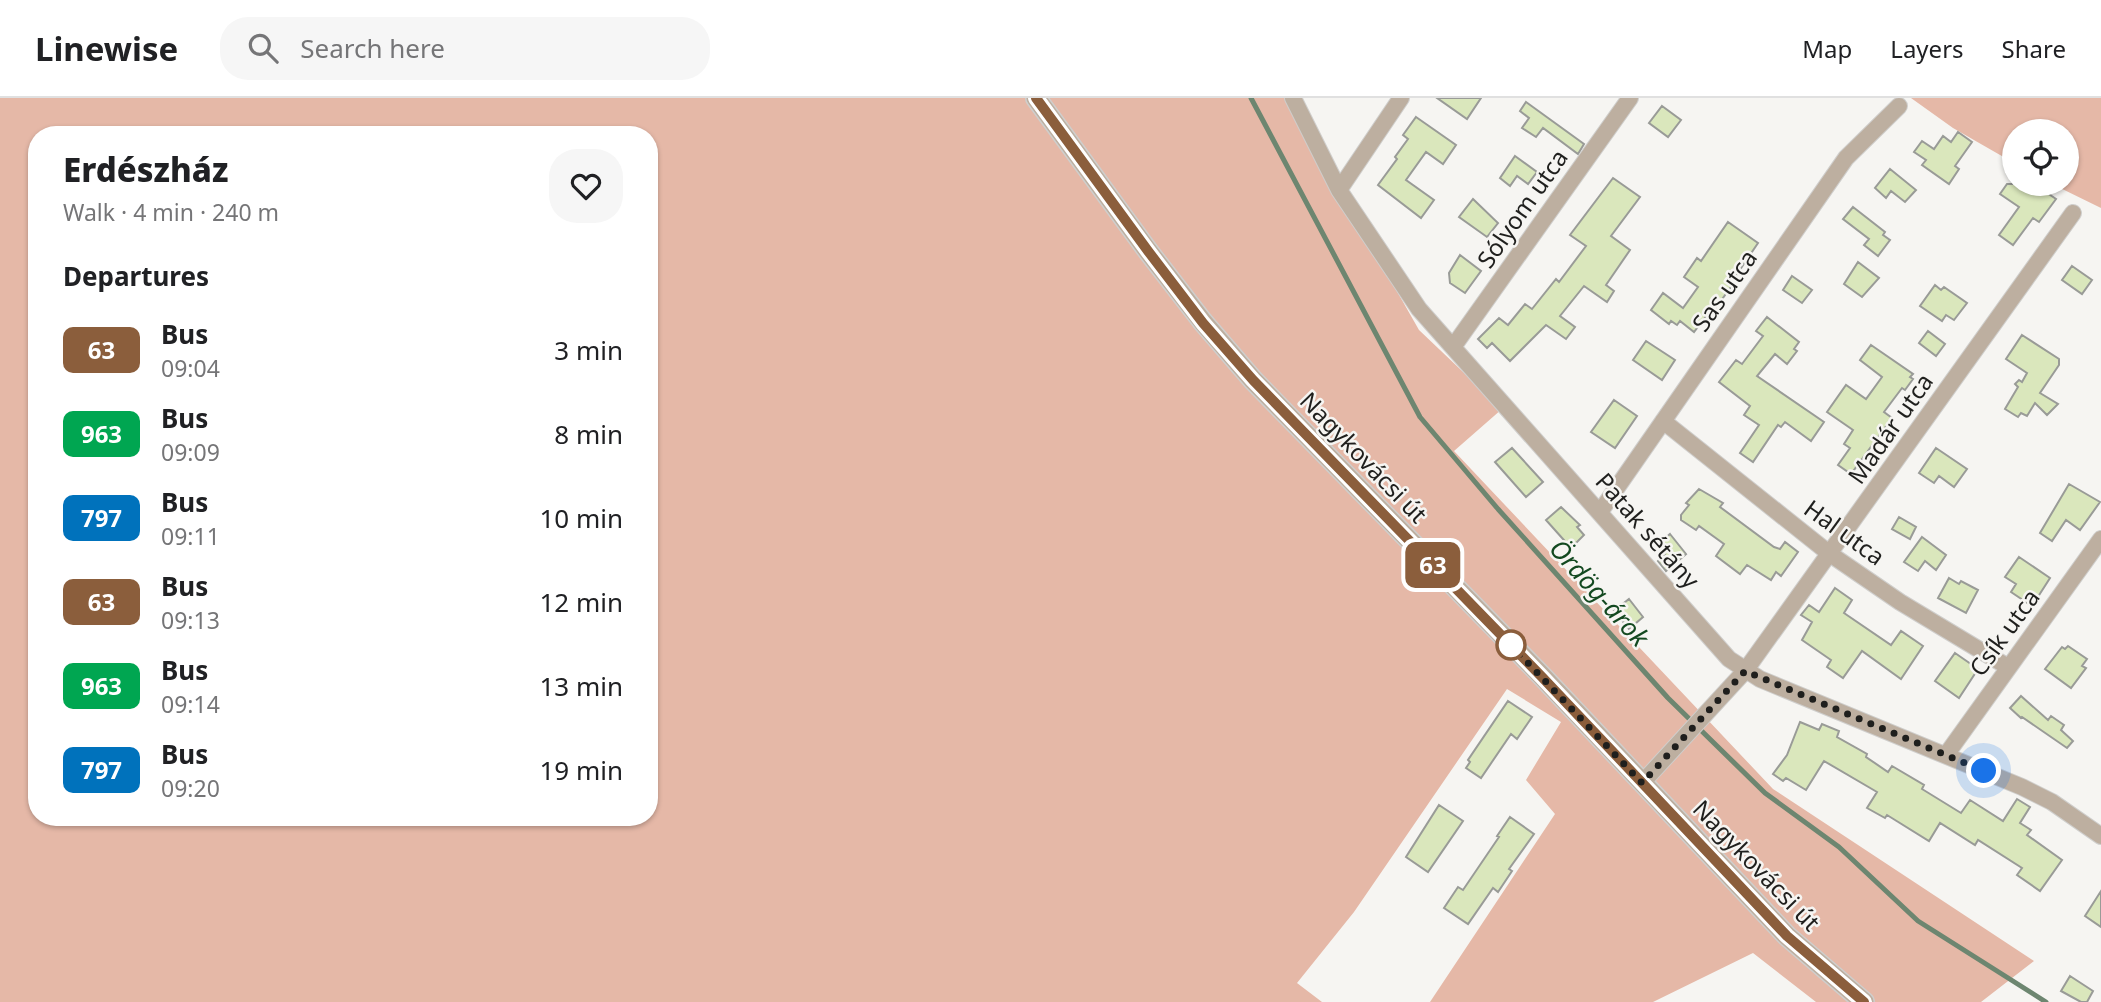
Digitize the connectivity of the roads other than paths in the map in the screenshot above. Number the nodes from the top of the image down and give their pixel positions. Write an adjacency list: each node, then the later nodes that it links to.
1 (1035, 98): 16 (street, Nagykovácsi út)
2 (1293, 98): 6 (street, Patak sétány)
3 (1401, 98): 6 (street)
4 (1630, 98): 8 (street, Sólyom utca)
5 (1899, 106): 9 (street, Sas utca)
6 (1339, 190): 8 (street, Patak sétány)
7 (2073, 213): 12 (street, Madár utca)
8 (1452, 347): 10 (street, Patak sétány)
9 (1662, 421): 10 (street, Sas utca); 12 (street, Hal utca)
10 (1600, 512): 14 (street, Patak sétány)
11 (2101, 539): 13 (street, Csík utca)
12 (1830, 554): 13 (street, Hal utca); 14 (street, Madár utca)
13 (2008, 667): 15 (street, Csík utca)
14 (1745, 671): 15 (street, Patak sétány); 16 (street, Madár utca)
15 (1946, 755): 17 (street, Patak sétány)
16 (1642, 783): 18 (street, Nagykovácsi út)
17 (2101, 836)
18 (1864, 1002)

